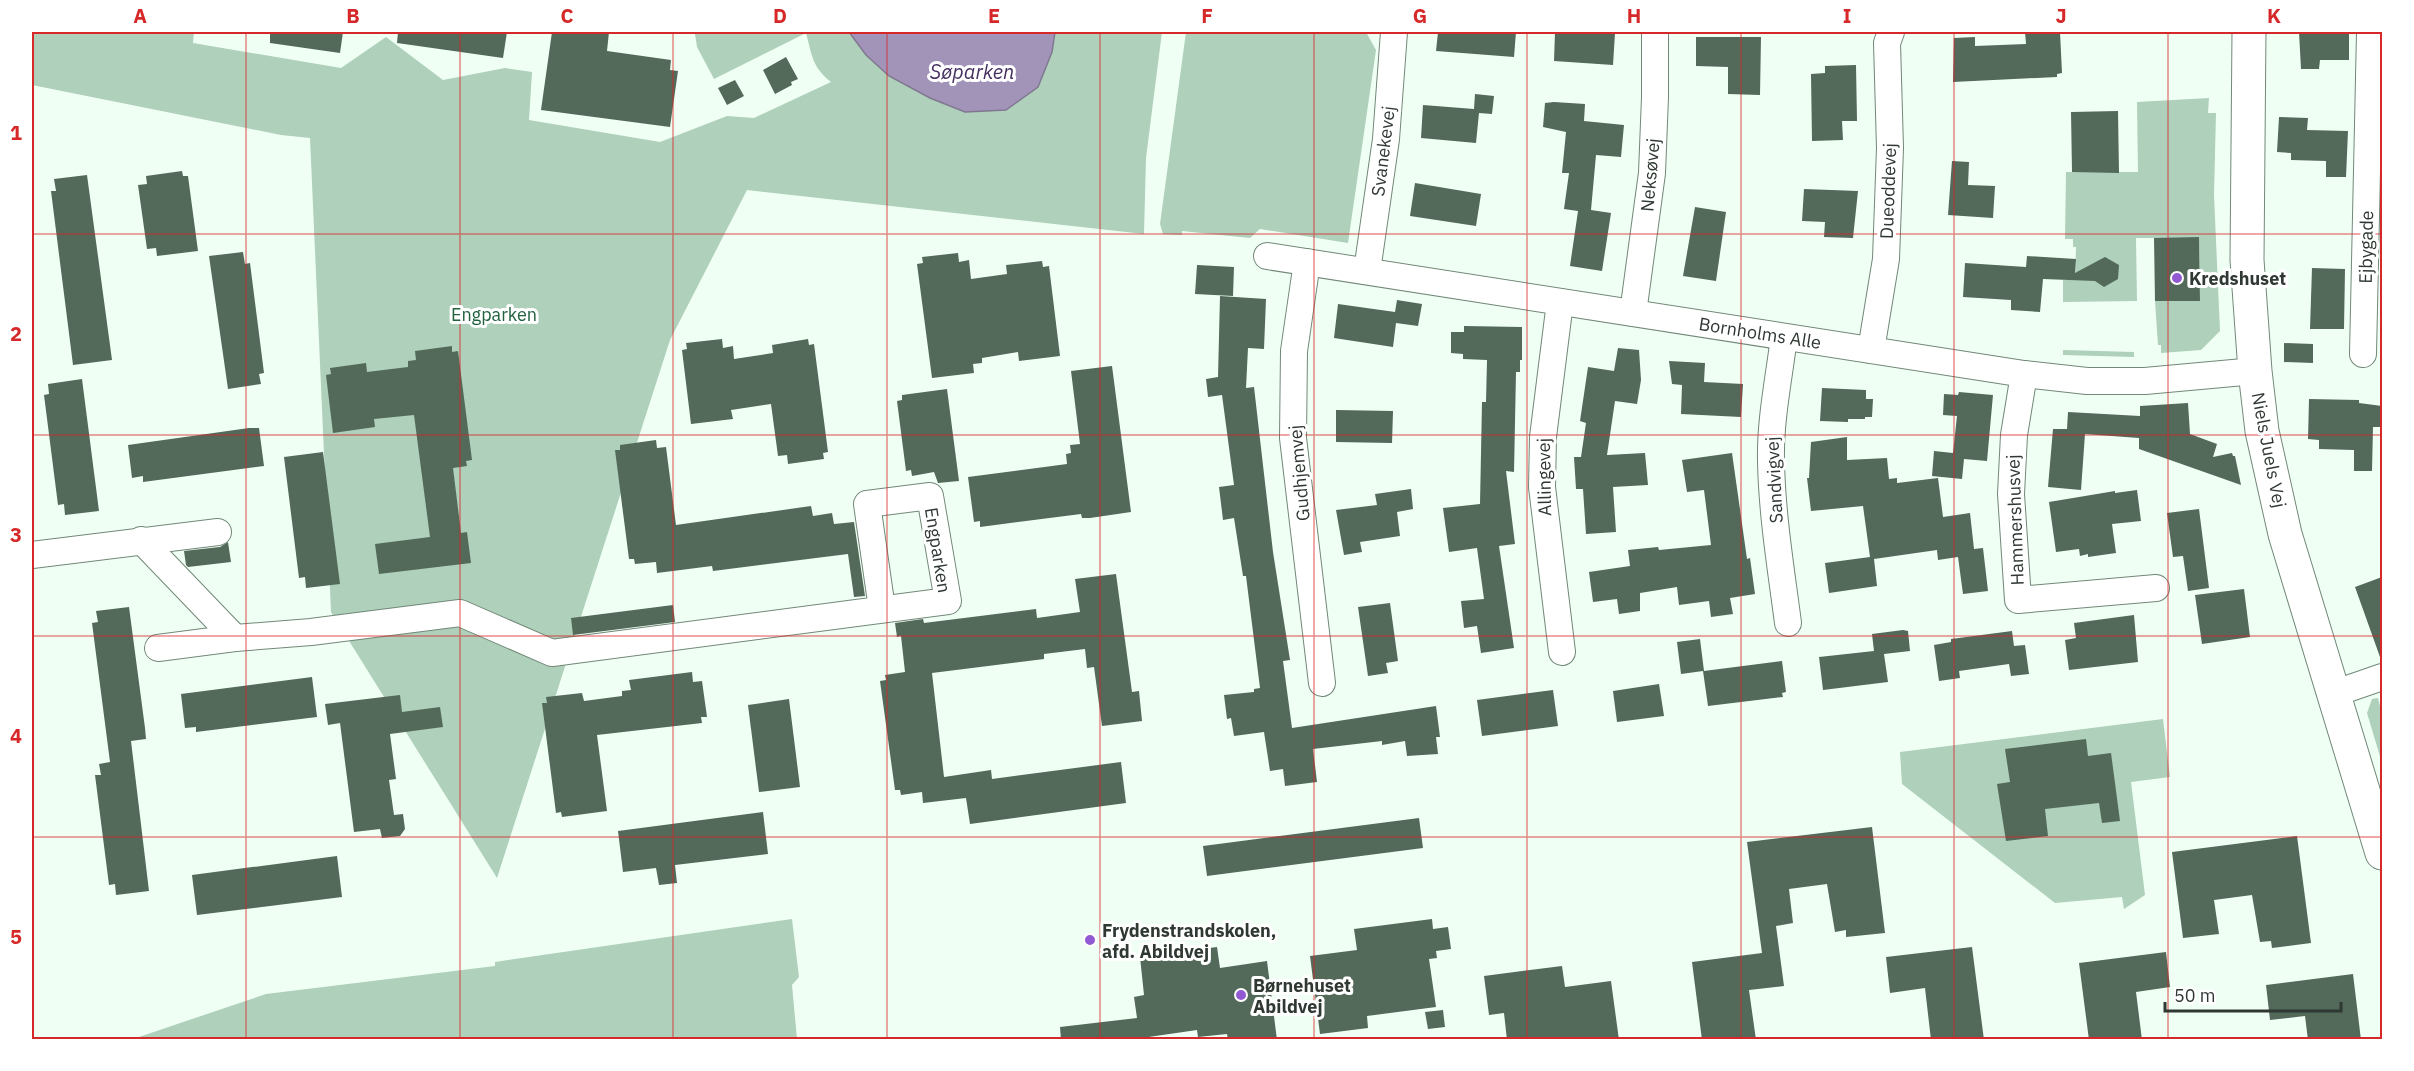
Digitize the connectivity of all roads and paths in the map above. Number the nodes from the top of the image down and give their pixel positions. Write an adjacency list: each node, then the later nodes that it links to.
1 (1394, 32): 8 (street, Svanekevej)
2 (1891, 32): 12 (street, Dueoddevej)
3 (2249, 32): 14 (street, Niels Juels Vej)
4 (2370, 32): 13 (street, Ejbygade)
5 (1655, 35): 10 (street, Neksøvej)
6 (1267, 256): 7 (street, Bornholms Alle)
7 (1307, 262): 8 (street, Bornholms Alle); 26 (street, Gudhjemvej)
8 (1367, 271): 9 (street, Bornholms Alle)
9 (1560, 302): 10 (street, Bornholms Alle); 24 (street, Allingevej)
10 (1633, 313): 11 (street, Bornholms Alle)
11 (1784, 337): 12 (street, Bornholms Alle); 21 (street, Sandvigvej)
12 (1871, 350): 15 (street, Bornholms Alle)
13 (2363, 354)
14 (2255, 371): 15 (street, Bornholms Alle); 27 (street, Niels Juels Vej)
15 (2024, 374): 19 (street, Hammershusvej)
16 (218, 532): 17 (street)
17 (141, 540): 18 (street); 22 (street)
18 (32, 555)
19 (2156, 588)
20 (882, 609): 20 (street, Engparken); 22 (street, Engparken)
21 (1788, 623)
22 (235, 638): 23 (street, Engparken)
23 (158, 648)
24 (1562, 652)
25 (2382, 677): 27 (street)
26 (1322, 683)
27 (2333, 694): 28 (street, Niels Juels Vej)
28 (2382, 853)

